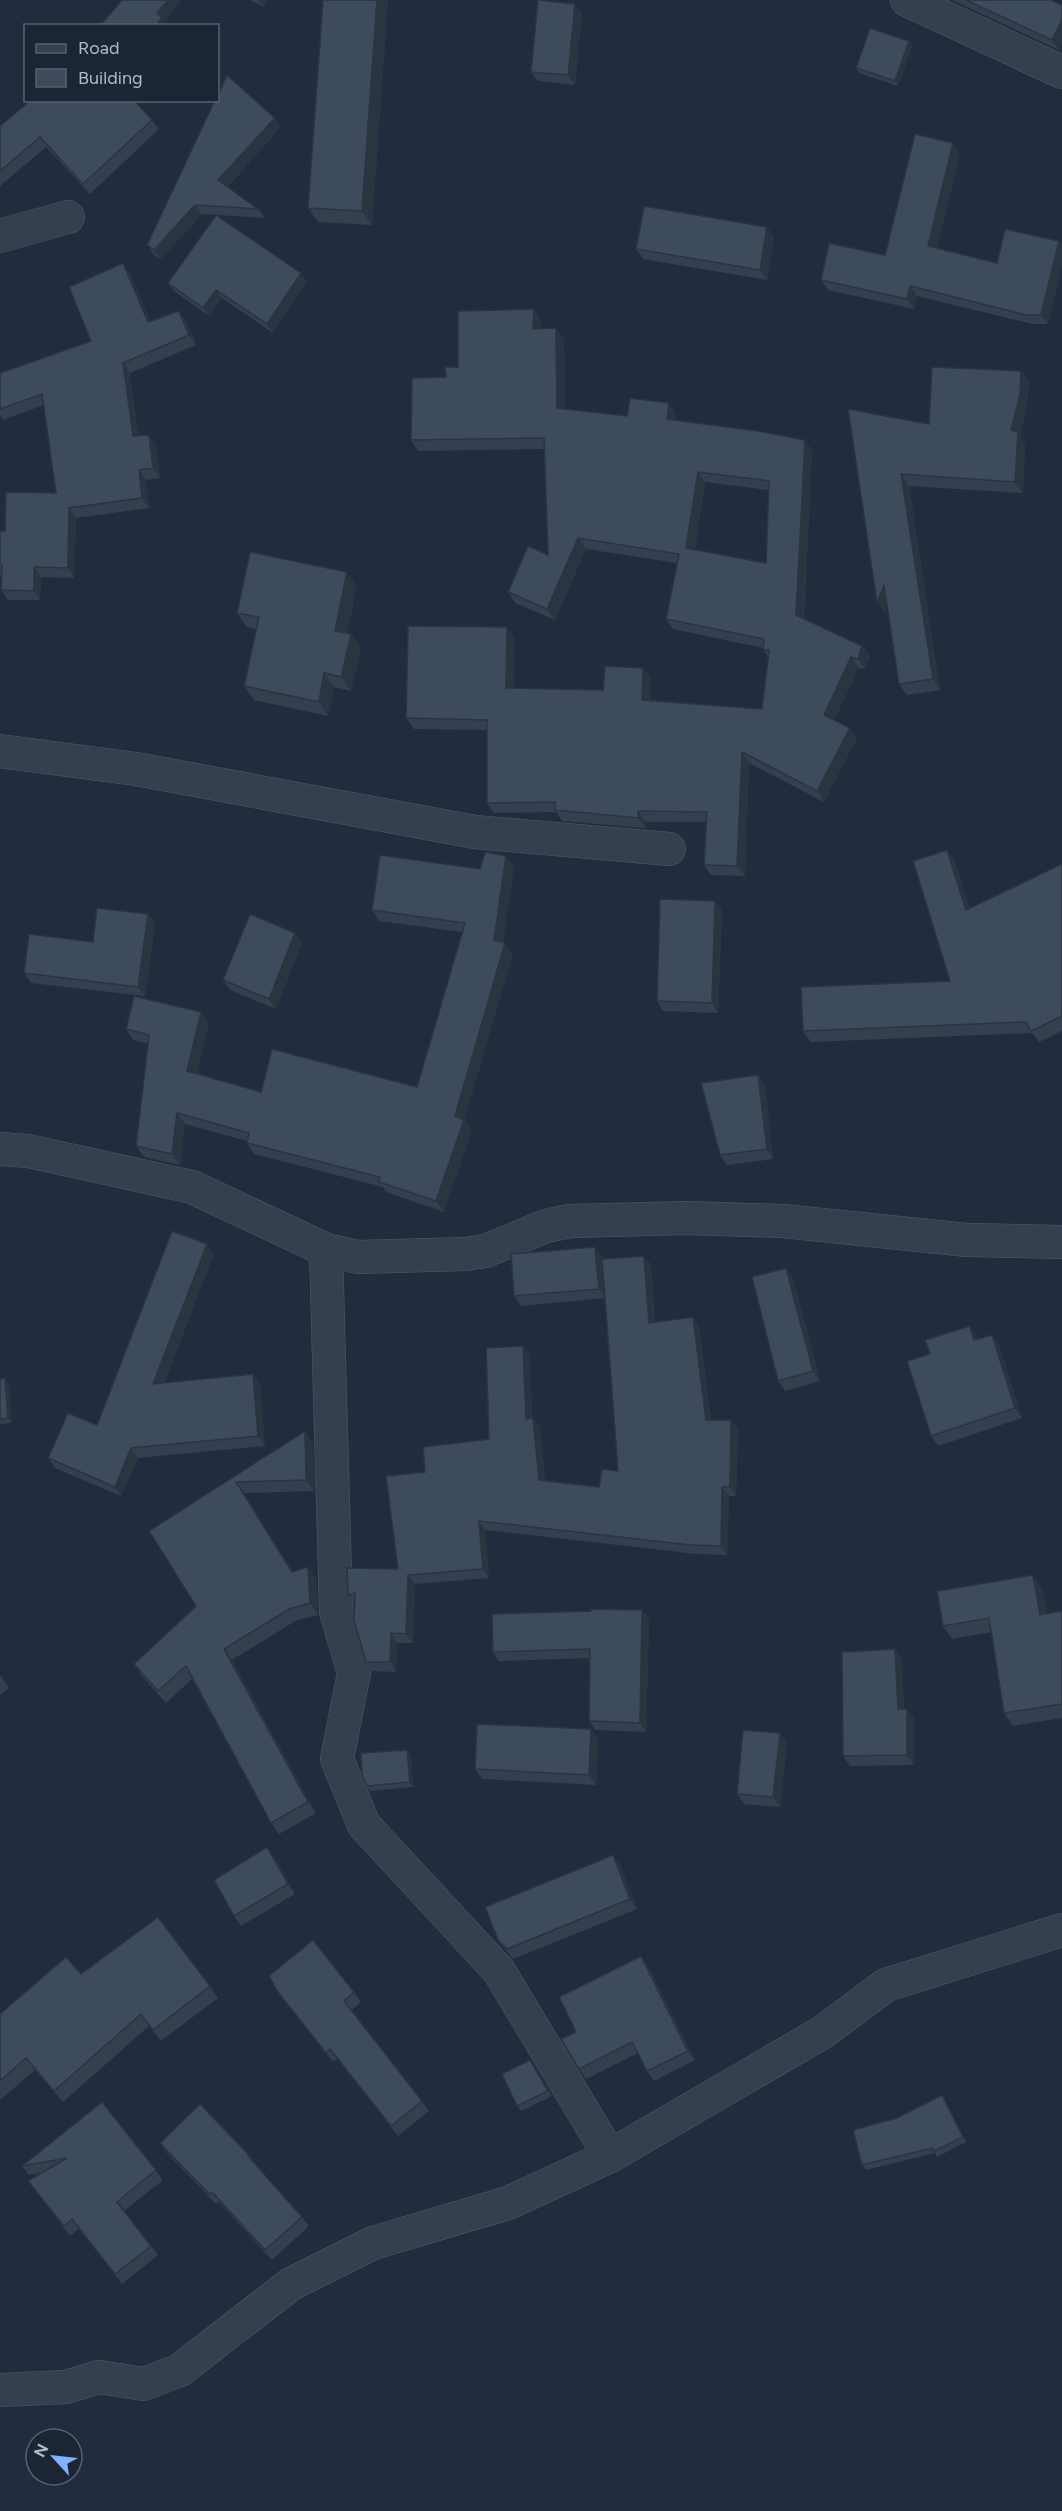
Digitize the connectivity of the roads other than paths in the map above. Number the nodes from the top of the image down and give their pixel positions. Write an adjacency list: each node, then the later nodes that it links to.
1 (907, 0): 2 (street)
2 (1062, 72)
3 (68, 217): 4 (street)
4 (0, 236)
5 (0, 751): 6 (street)
6 (669, 849)
7 (0, 1149): 9 (street)
8 (1062, 1242): 9 (street)
9 (326, 1250): 11 (street)
10 (1062, 1930): 11 (street)
11 (610, 2156): 12 (street)
12 (0, 2390)

